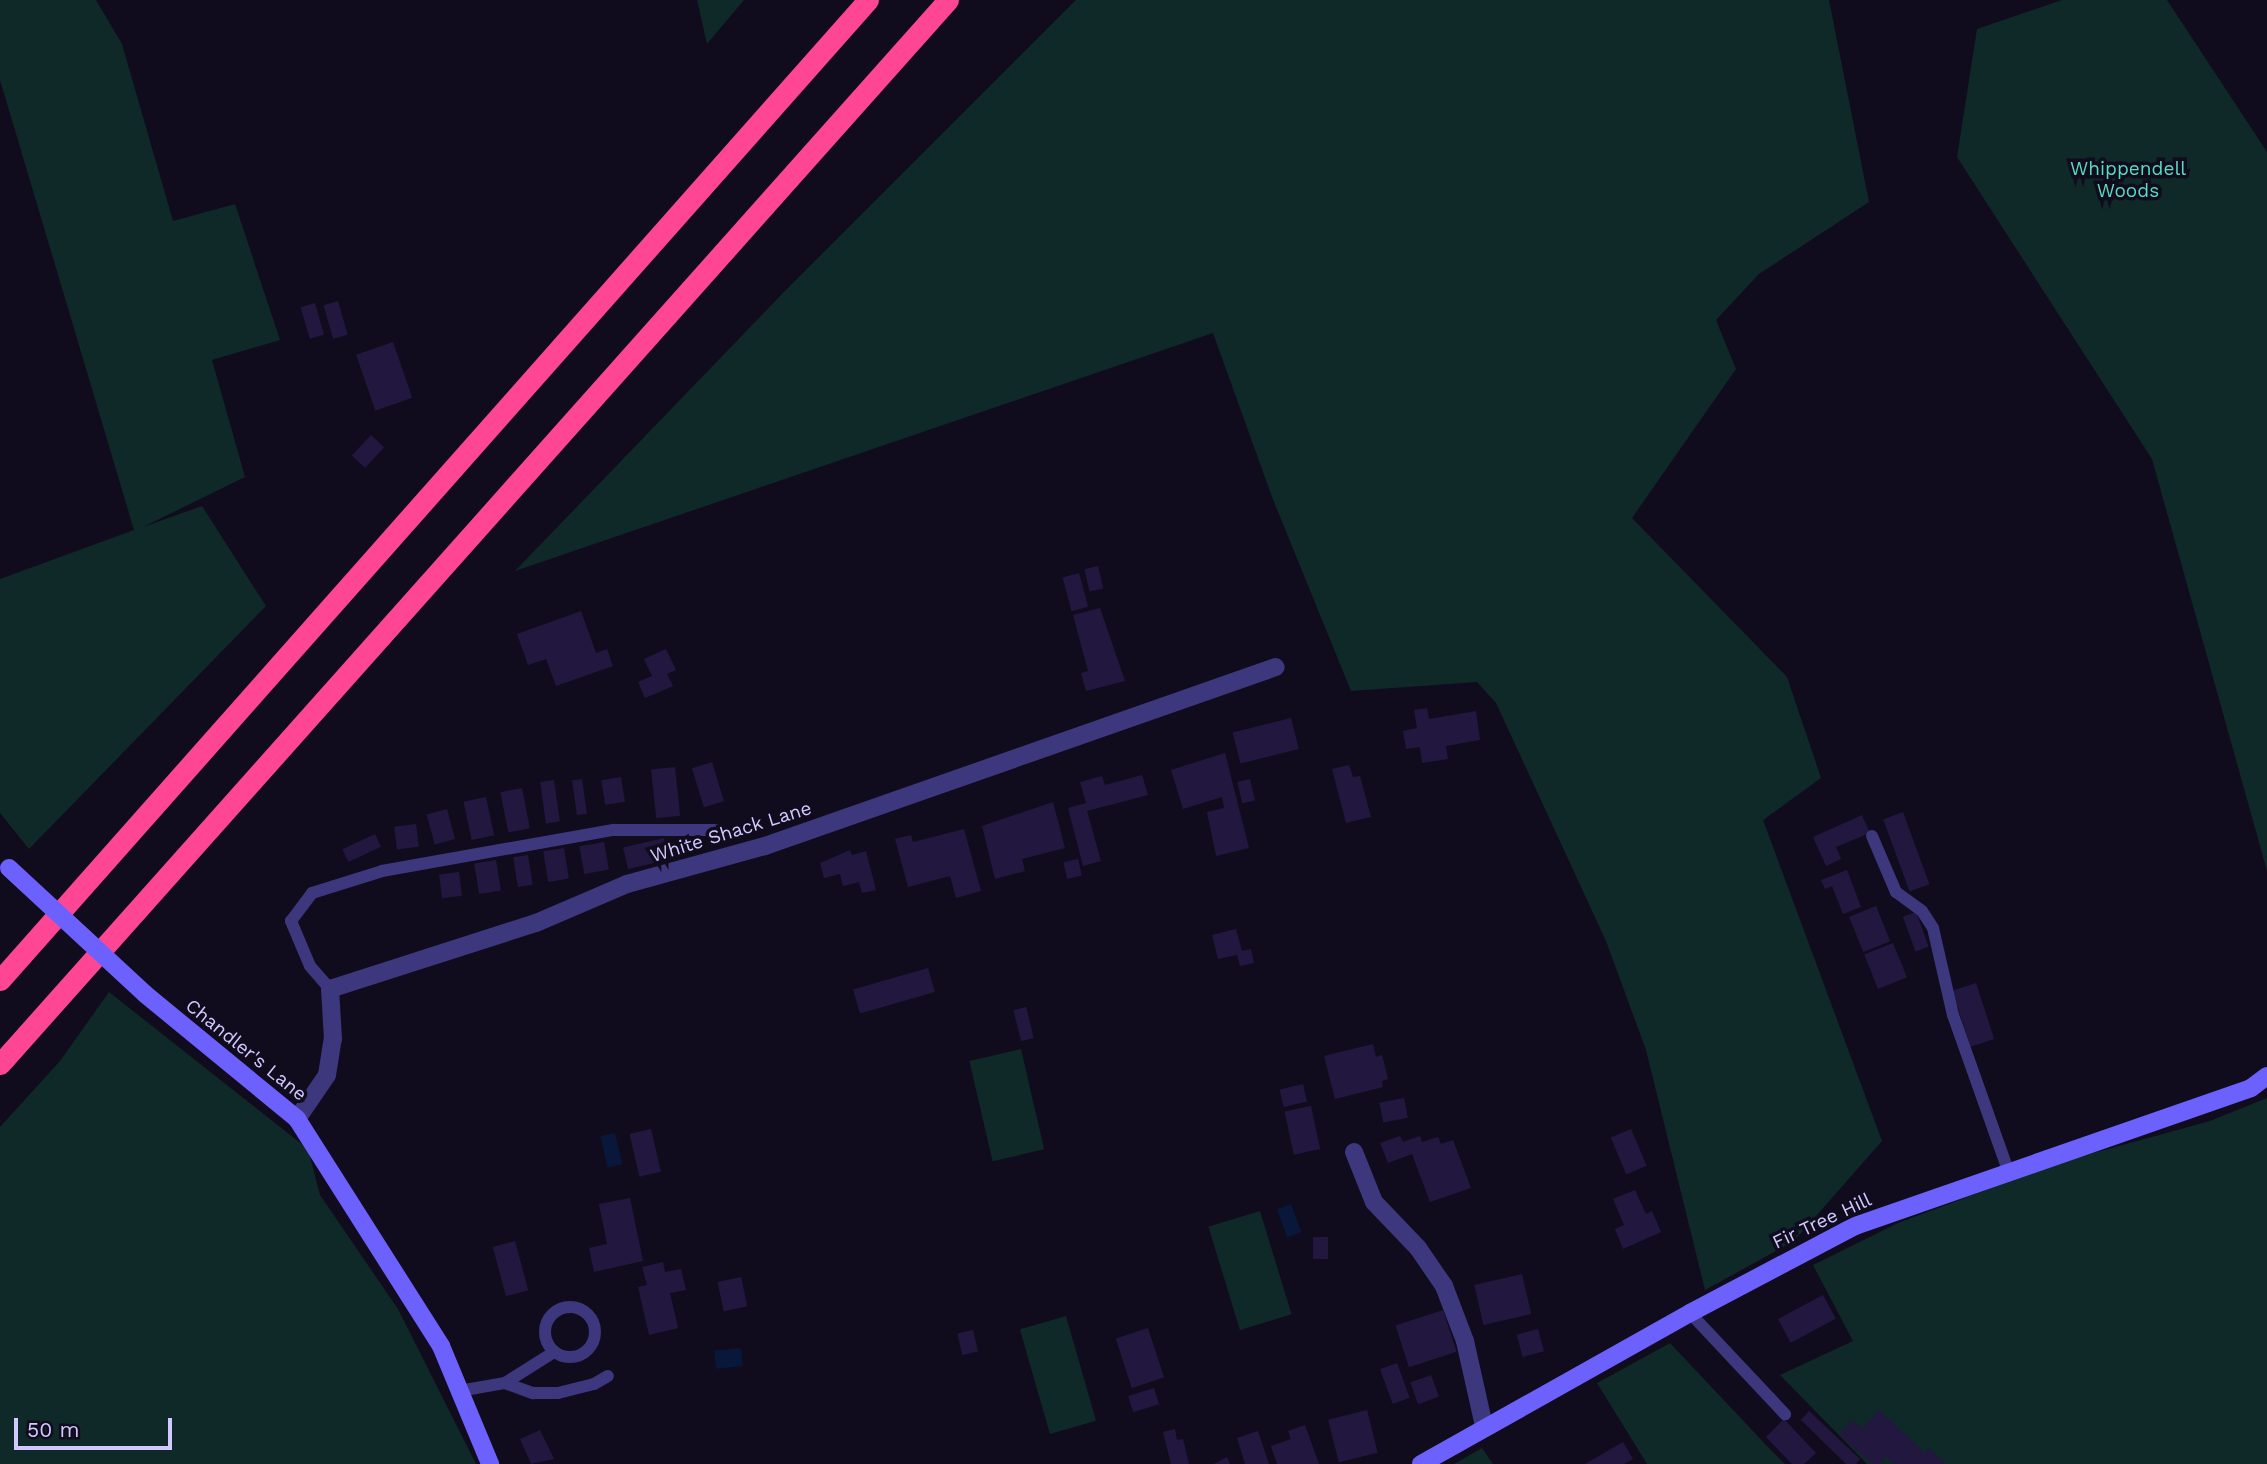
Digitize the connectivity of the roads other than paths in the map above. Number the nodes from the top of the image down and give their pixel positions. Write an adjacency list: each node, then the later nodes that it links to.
1 (868, 0): 3 (highway)
2 (948, 0): 10 (highway)
3 (854, 9): 8 (highway)
4 (1276, 667): 9 (street, White Shack Lane)
5 (719, 830): 9 (lane)
6 (1872, 836): 14 (lane)
7 (4, 864): 12 (street, Chandler's Lane, bridge)
8 (0, 980)
9 (330, 989): 12 (street)
10 (0, 1064)
11 (2267, 1076): 14 (street, Fir Tree Hill)
12 (297, 1119): 19 (street, Chandler's Lane)
13 (1354, 1152): 21 (street)
14 (2009, 1173): 15 (street, Fir Tree Hill)
15 (1690, 1312): 20 (lane); 21 (street, Fir Tree Hill)
16 (554, 1352): 16 (lane); 18 (lane)
17 (608, 1376): 18 (lane)
18 (505, 1383): 19 (lane)
19 (459, 1391): 22 (street, Chandler's Lane)
20 (1785, 1413)
21 (1484, 1426): 23 (street, Fir Tree Hill)
22 (490, 1464)
23 (1421, 1464)

